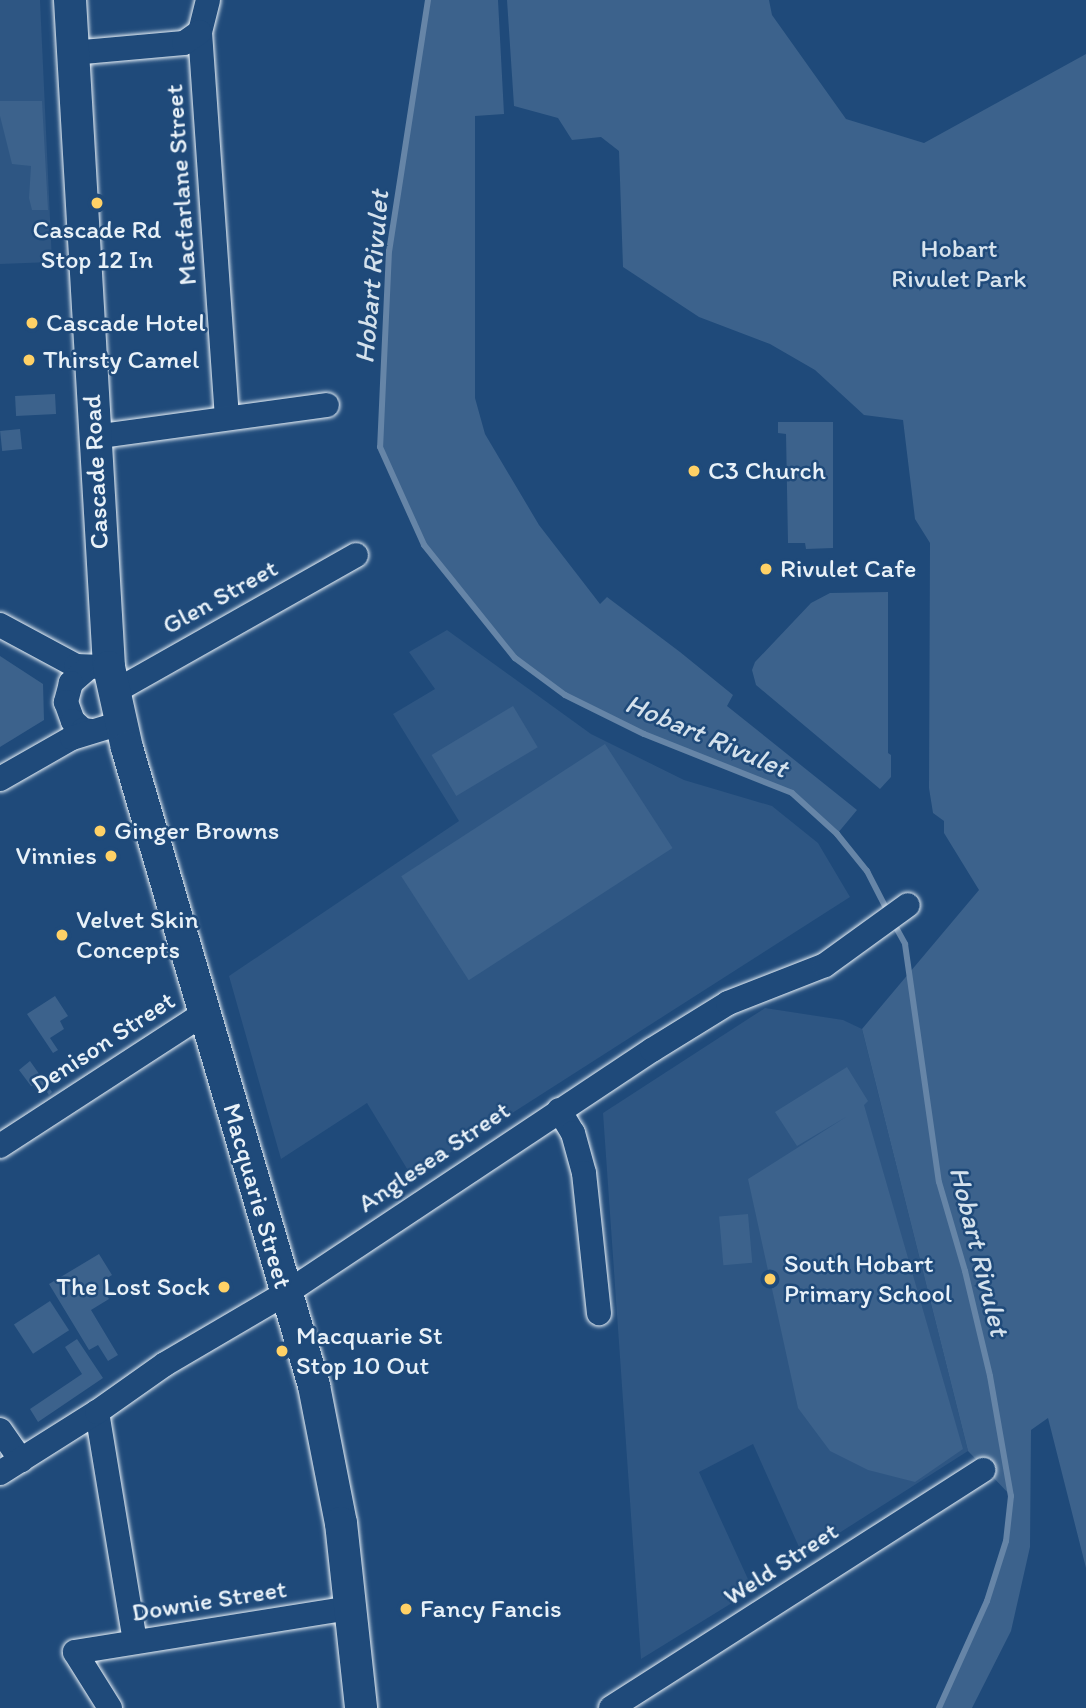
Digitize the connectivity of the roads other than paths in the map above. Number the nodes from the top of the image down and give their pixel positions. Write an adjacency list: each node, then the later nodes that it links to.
1 (70, 0): 4 (street, Cascade Road)
2 (208, 0): 3 (street, Macfarlane Street)
3 (200, 32): 4 (street); 6 (street, Macfarlane Street)
4 (72, 53): 7 (street, Cascade Road)
5 (327, 405): 6 (street)
6 (228, 418): 7 (street)
7 (94, 437): 11 (street, Cascade Road)
8 (356, 555): 11 (street, Glen Street)
9 (0, 625): 10 (street)
10 (21, 639): 11 (street); 12 (street)
11 (103, 676): 12 (street); 13 (street, Macquarie Street)
12 (66, 700): 13 (street); 14 (street)
13 (106, 727): 14 (street); 17 (street, Macquarie Street)
14 (27, 761): 15 (street)
15 (0, 779)
16 (908, 905): 18 (street, Anglesea Street)
17 (203, 1014): 19 (street, Denison Street); 20 (street, Macquarie Street)
18 (559, 1110): 20 (street, Anglesea Street); 21 (street)
19 (0, 1146)
20 (286, 1293): 22 (street, Anglesea Street); 26 (street, Macquarie Street)
21 (599, 1313)
22 (97, 1412): 24 (street, Anglesea Street); 27 (street)
23 (0, 1430): 24 (street)
24 (10, 1466)
25 (983, 1470): 30 (street, Weld Street)
26 (351, 1608): 27 (street, Downie Street); 29 (street, Macquarie Street)
27 (135, 1642): 28 (street, Downie Street)
28 (110, 1708)
29 (361, 1708)
30 (611, 1708)

